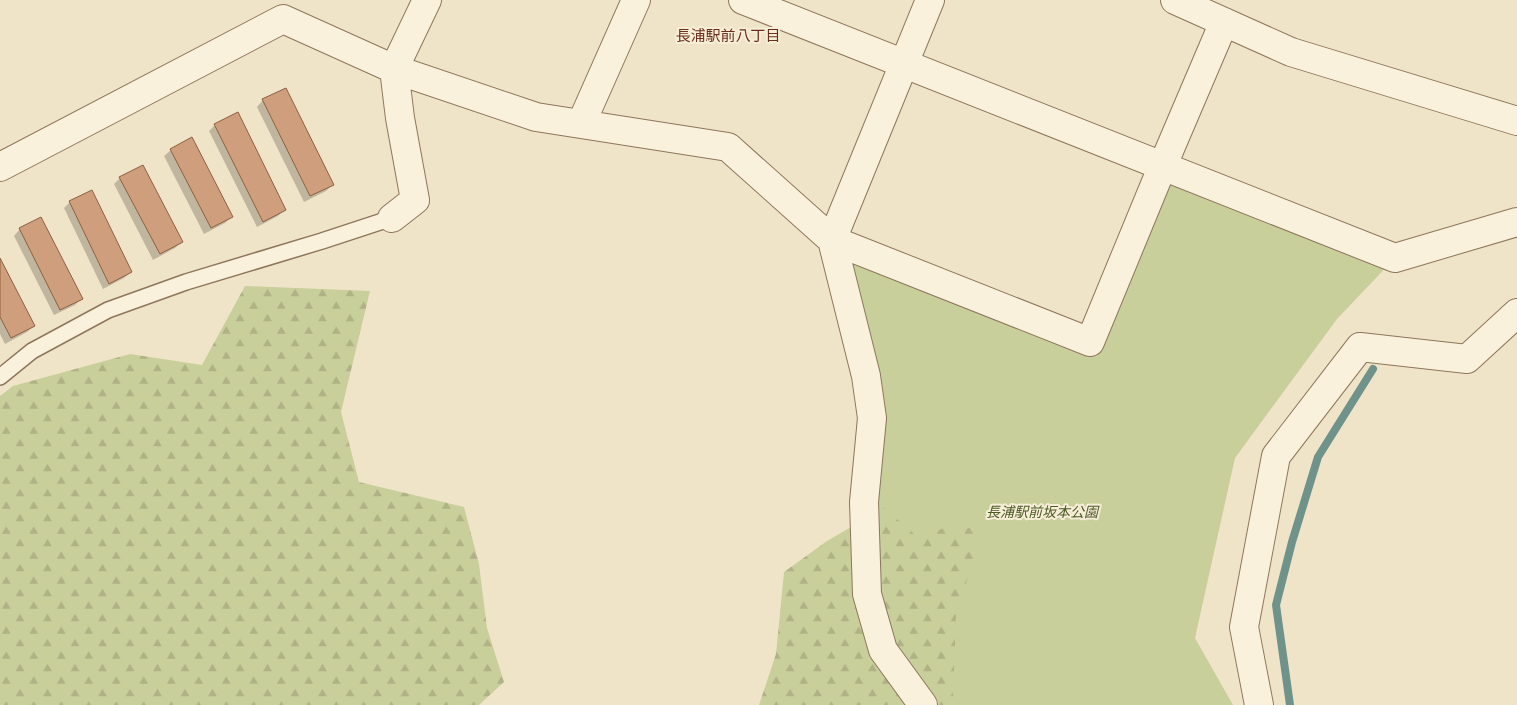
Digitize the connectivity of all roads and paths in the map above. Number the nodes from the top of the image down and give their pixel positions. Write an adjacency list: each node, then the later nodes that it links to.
1 (427, 0): 8 (street)
2 (636, 0): 10 (street)
3 (742, 0): 7 (street)
4 (930, 0): 7 (street)
5 (1175, 0): 6 (street)
6 (1224, 22): 9 (street); 11 (street)
7 (903, 64): 11 (street); 15 (street)
8 (394, 69): 10 (street); 12 (street); 13 (street)
9 (1517, 121)
10 (581, 124): 15 (street)
11 (1163, 165): 14 (street); 15 (street)
12 (0, 167)
13 (392, 218): 17 (lane)
14 (1517, 222)
15 (832, 240): 18 (street)
16 (1517, 313): 19 (street)
17 (0, 376)
18 (923, 705)
19 (1260, 705)

